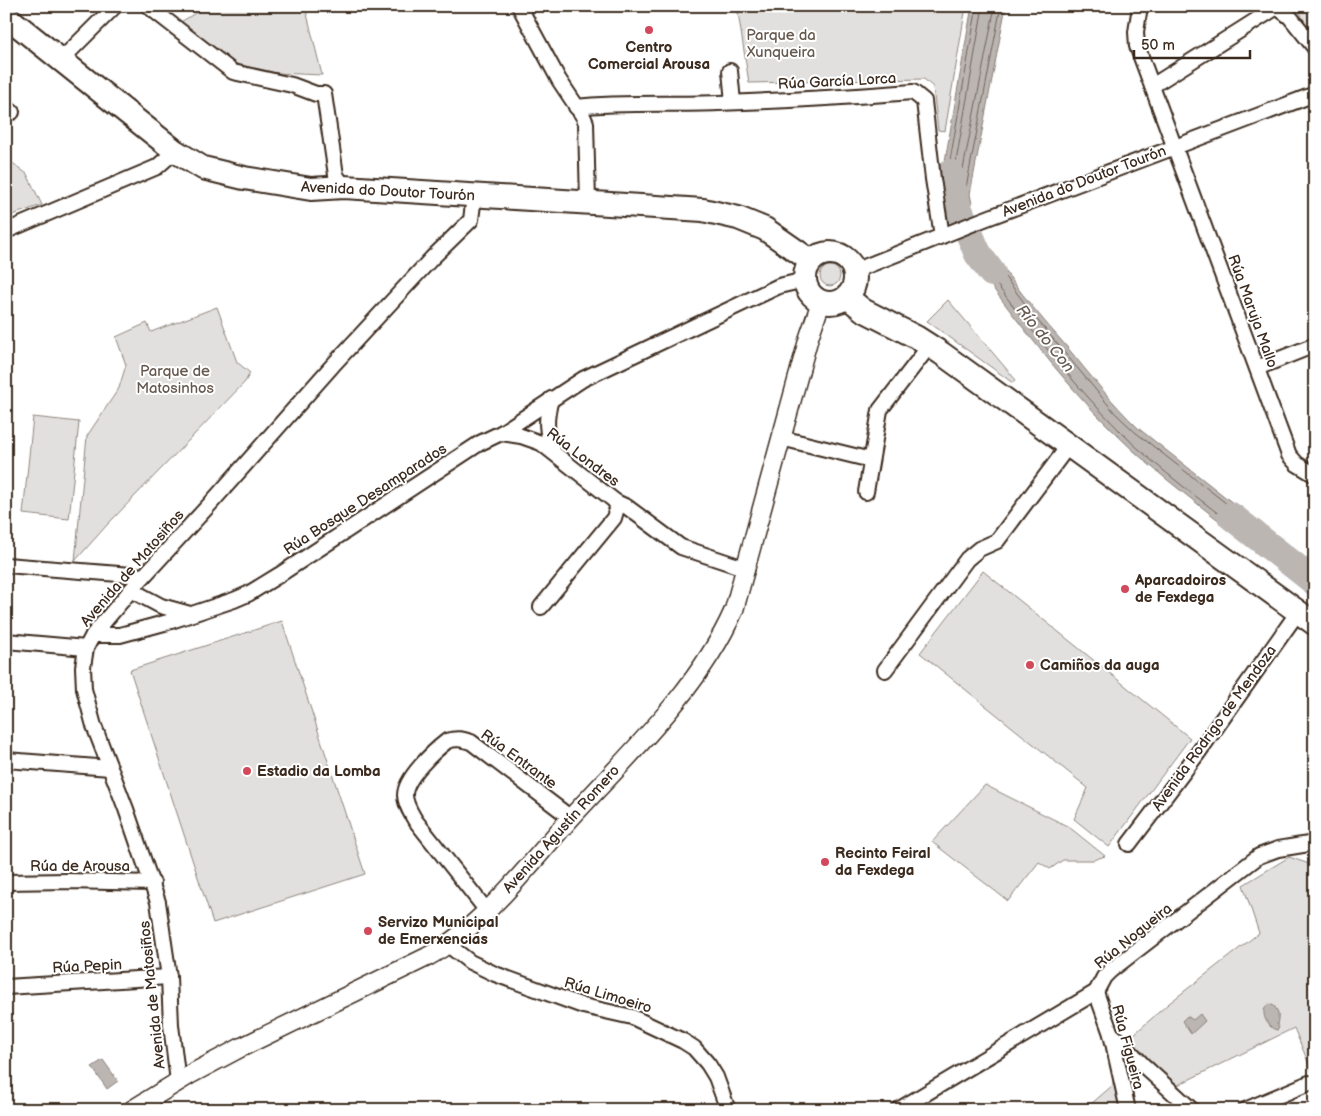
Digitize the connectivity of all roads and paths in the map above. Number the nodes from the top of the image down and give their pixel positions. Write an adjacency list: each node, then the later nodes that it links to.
1 (115, 6): 8 (street)
2 (148, 6): 16 (street)
3 (519, 6): 13 (street)
4 (1140, 6): 10 (street, Rúa Maruja Mallo)
5 (1278, 6): 7 (street); 10 (street)
6 (6, 16): 8 (main road, Avenida do Doutor Tourón)
7 (1315, 48)
8 (61, 60): 15 (main road, Avenida do Doutor Tourón)
9 (730, 72): 12 (street)
10 (1152, 86): 14 (street, Rúa Maruja Mallo)
11 (1315, 94): 14 (street, Avenida do Doutor Tourón)
12 (733, 102): 13 (street, Rúa García Lorca); 20 (street, Rúa García Lorca)
13 (576, 107): 18 (street)
14 (1175, 147): 20 (street, Avenida do Doutor Tourón); 27 (street, Rúa Maruja Mallo)
15 (175, 151): 16 (main road, Avenida do Doutor Tourón); 19 (street)
16 (344, 187): 17 (main road, Avenida do Doutor Tourón)
17 (474, 196): 18 (main road, Avenida do Doutor Tourón); 39 (street, Avenida de Matosiños)
18 (588, 202): 21 (main road, Avenida do Doutor Tourón)
19 (6, 231)
20 (946, 235): 22 (street, Avenida do Doutor Tourón)
21 (808, 270): 22 (main road); 24 (main road); 28 (street, Rúa Bosque Desamparados)
22 (854, 271): 23 (main road)
23 (847, 297): 24 (main road); 25 (main road, Avenida Rodrigo de Mendoza)
24 (821, 302): 30 (street, Avenida Agustín Romero)
25 (930, 345): 31 (main road, Avenida Rodrigo de Mendoza); 33 (street)
26 (1315, 345): 27 (street)
27 (1256, 368): 34 (street, Rúa Maruja Mallo)
28 (551, 399): 29 (street, Rúa Bosque Desamparados); 32 (street)
29 (501, 433): 32 (street, Rúa Londres); 42 (street, Rúa Bosque Desamparados)
30 (782, 438): 33 (street); 38 (street, Avenida Agustín Romero)
31 (1069, 445): 43 (main road, Avenida Rodrigo de Mendoza); 47 (street)
32 (553, 451): 36 (street, Rúa Londres)
33 (871, 460): 35 (street)
34 (1315, 475)
35 (866, 492)
36 (616, 502): 38 (street, Rúa Londres); 41 (street, Rúa Londres)
37 (6, 565): 39 (street)
38 (747, 569): 50 (street, Avenida Agustín Romero)
39 (144, 576): 40 (street, Avenida de Matosiños)
40 (131, 590): 42 (street); 44 (street, Avenida de Matosiños)
41 (541, 606)
42 (190, 614): 44 (street, Rúa Bosque Desamparados)
43 (1306, 618): 52 (street, Avenida Rodrigo de Mendoza)
44 (92, 635): 46 (street, Avenida de Matosiños)
45 (6, 641): 46 (street)
46 (86, 648): 49 (street, Avenida de Matosiños)
47 (885, 670)
48 (6, 760): 49 (street)
49 (110, 768): 54 (street, Avenida de Matosiños)
50 (571, 818): 55 (street, Avenida Agustín Romero); 55 (street, Rúa Entrante)
51 (1315, 843): 59 (street, Rúa Nogueira)
52 (1129, 844)
53 (6, 882): 54 (street, Rúa de Arousa)
54 (153, 883): 57 (street, Avenida de Matosiños)
55 (486, 911): 56 (street, Avenida Agustín Romero)
56 (448, 945): 61 (street, Avenida Agustín Romero); 64 (street, Rúa Limoeiro)
57 (169, 977): 58 (street, Rúa Pepin); 61 (street, Avenida de Matosiños)
58 (6, 987)
59 (1096, 992): 60 (street, Rúa Figueira); 65 (street, Rúa Nogueira)
60 (1111, 1034): 66 (street, Rúa Figueira); 67 (street)
61 (178, 1082): 63 (street, Avenida Agustín Romero)
62 (1309, 1084): 68 (street)
63 (132, 1110)
64 (728, 1110)
65 (898, 1110)
66 (1128, 1110)
67 (1192, 1110)
68 (1245, 1110)

